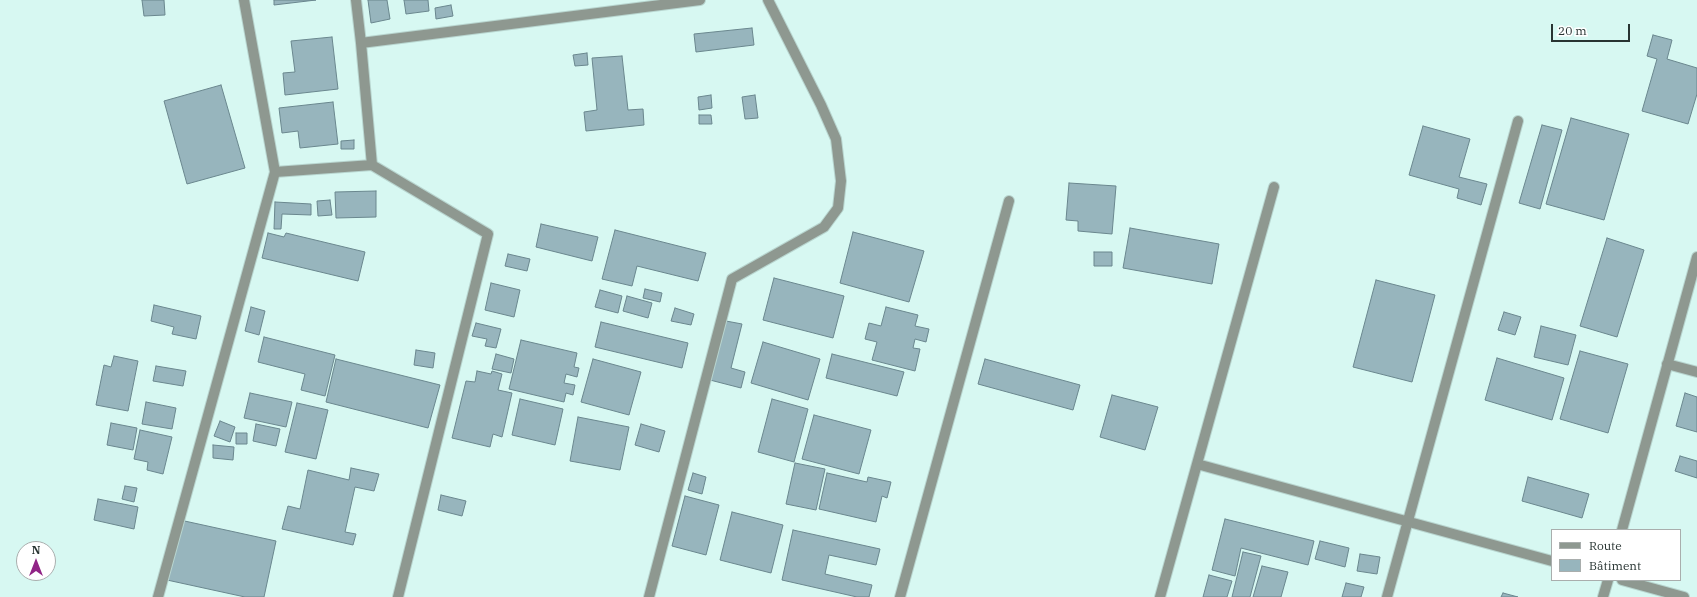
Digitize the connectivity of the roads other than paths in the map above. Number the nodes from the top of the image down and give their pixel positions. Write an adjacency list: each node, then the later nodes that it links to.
1 (244, 0): 8 (street)
2 (356, 0): 5 (street)
3 (700, 0): 5 (street)
4 (768, 0): 22 (street)
5 (361, 43): 7 (street)
6 (1518, 121): 15 (street)
7 (372, 164): 8 (street); 21 (street)
8 (275, 172): 20 (street)
9 (1274, 187): 14 (street)
10 (1009, 201): 23 (street)
11 (1697, 257): 12 (street)
12 (1667, 364): 13 (street); 16 (street)
13 (1697, 372)
14 (1197, 464): 15 (street); 24 (street)
15 (1408, 522): 17 (street); 25 (street)
16 (1622, 529)
17 (1551, 561)
18 (1608, 581): 26 (street)
19 (1626, 581): 27 (street)
20 (158, 597)
21 (398, 597)
22 (649, 597)
23 (900, 597)
24 (1160, 597)
25 (1387, 597)
26 (1603, 597)
27 (1684, 597)

